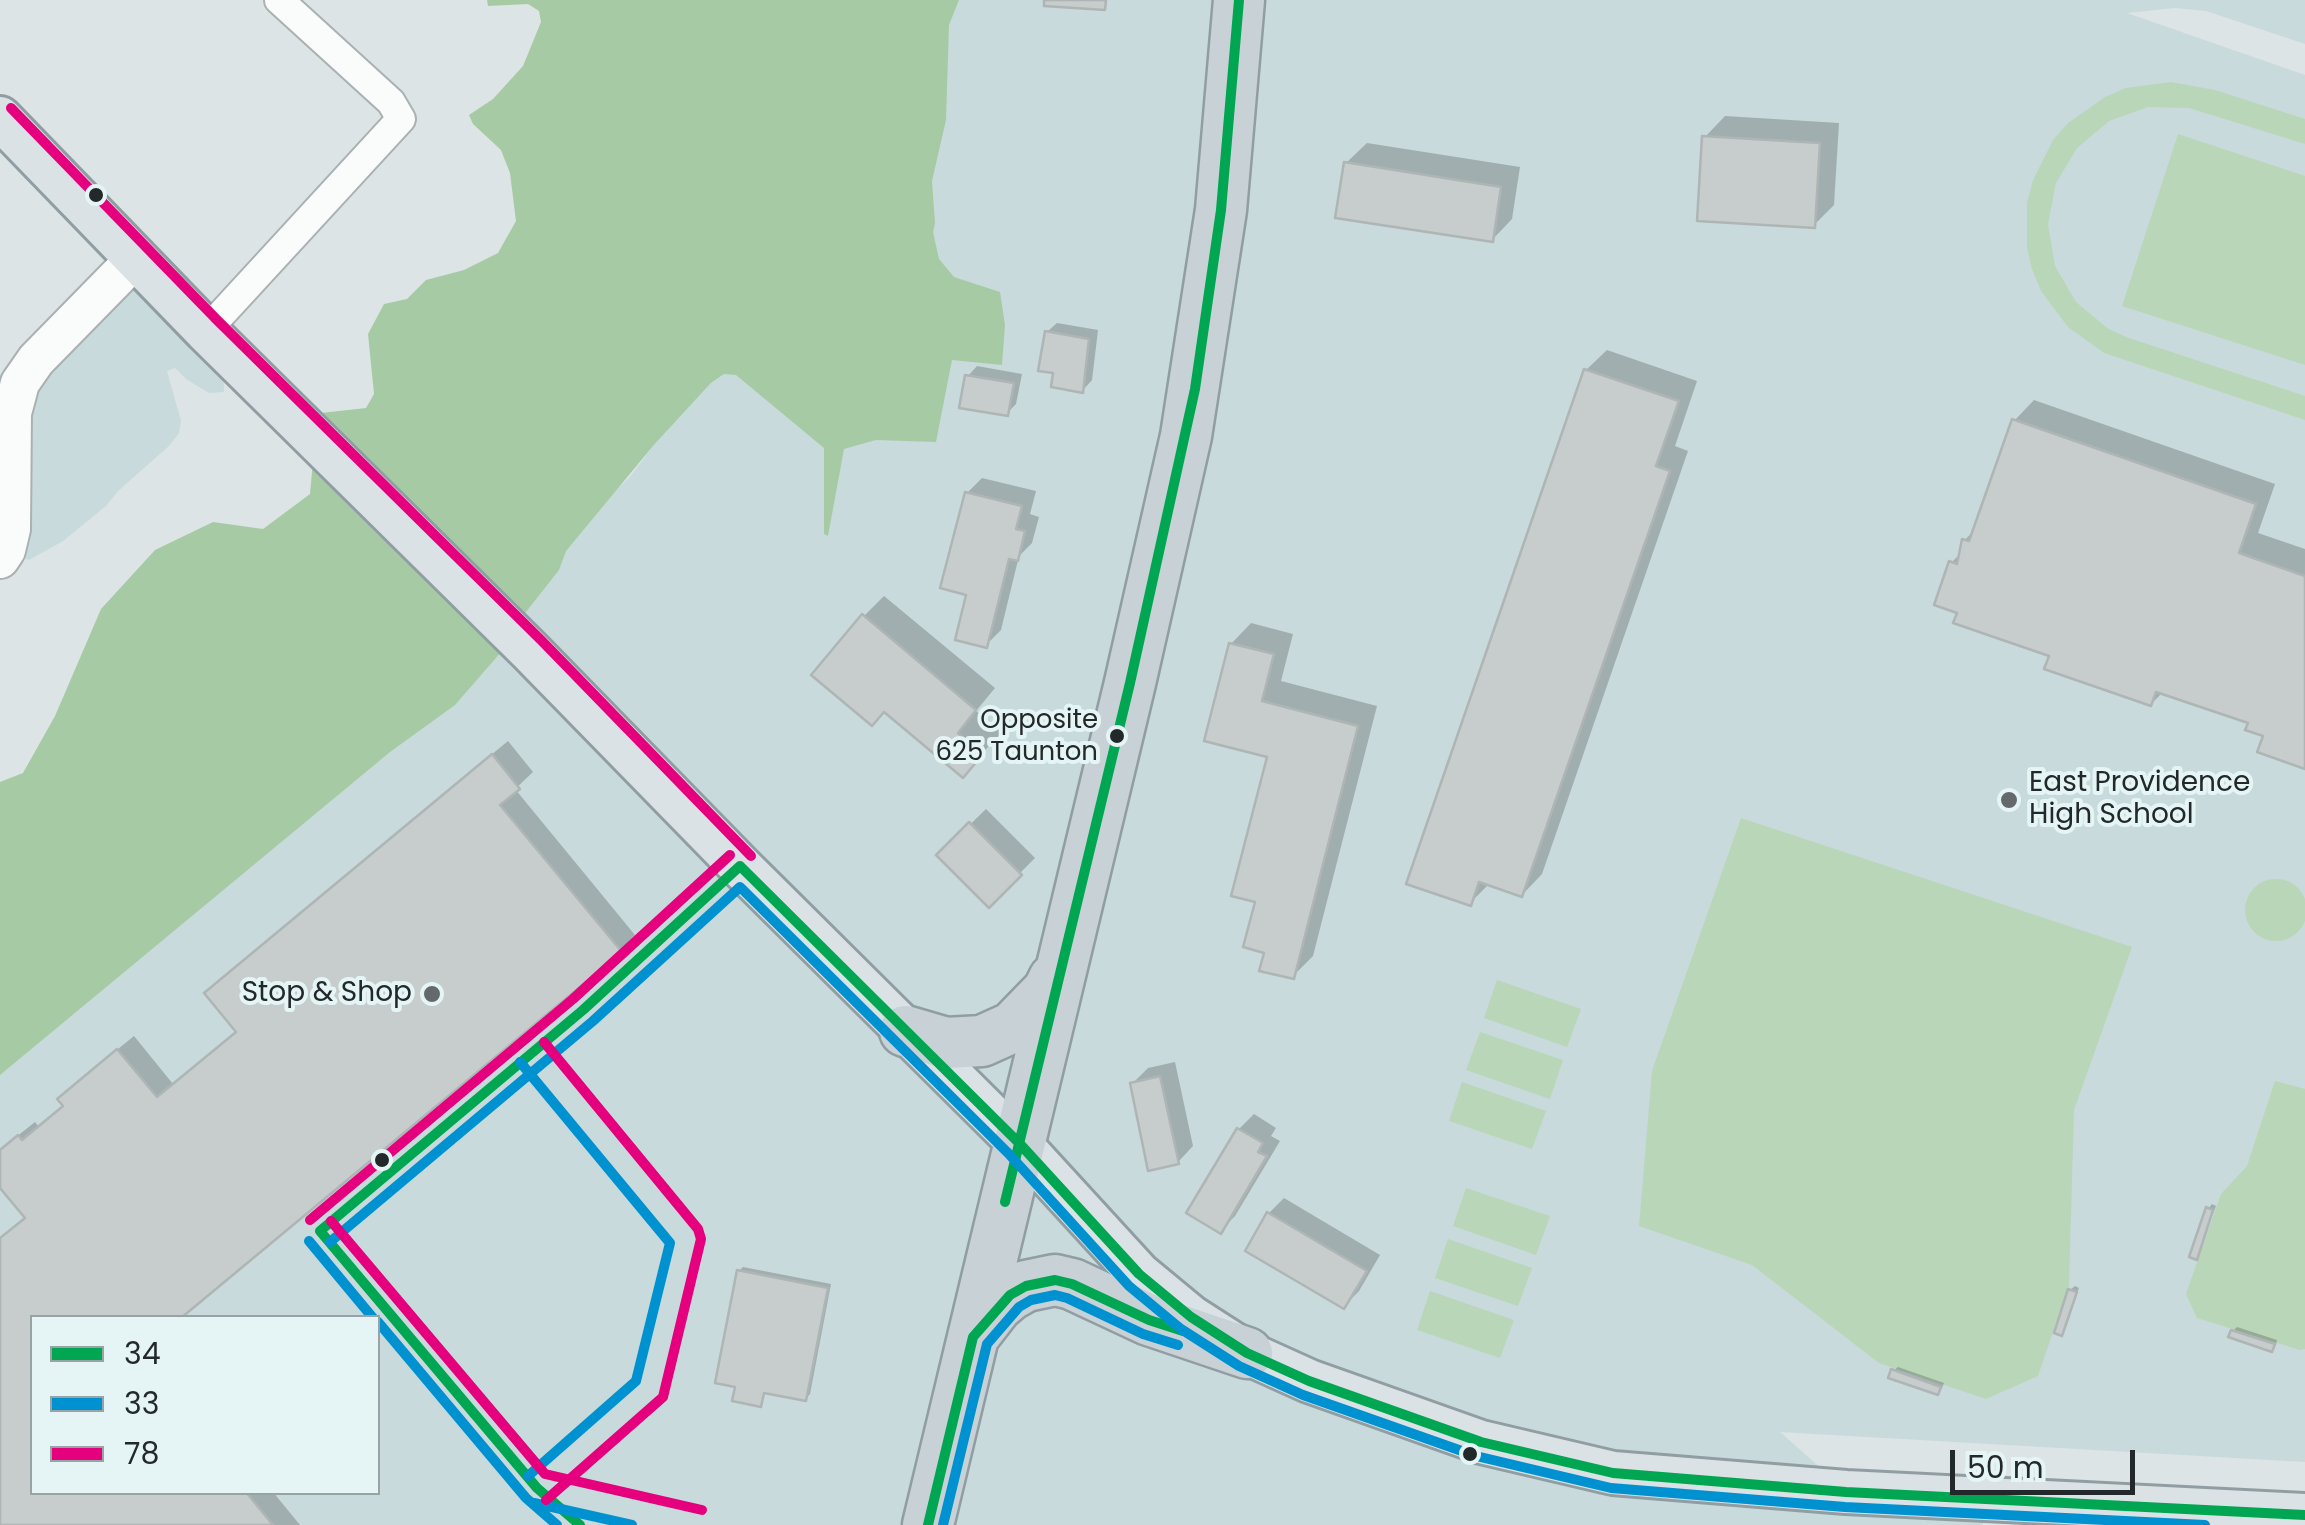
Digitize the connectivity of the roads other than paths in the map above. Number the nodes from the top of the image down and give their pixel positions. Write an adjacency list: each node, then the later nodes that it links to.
1 (279, 0): 5 (street)
2 (1239, 0): 7 (highway)
3 (0, 118): 4 (main road)
4 (135, 259): 5 (main road); 6 (street)
5 (206, 332): 8 (main road)
6 (0, 559)
7 (1063, 961): 8 (highway); 9 (highway)
8 (906, 1031): 9 (main road)
9 (1019, 1144): 10 (highway); 11 (main road)
10 (972, 1337): 11 (highway); 13 (highway)
11 (1247, 1353): 12 (main road)
12 (2305, 1515)
13 (928, 1525)

